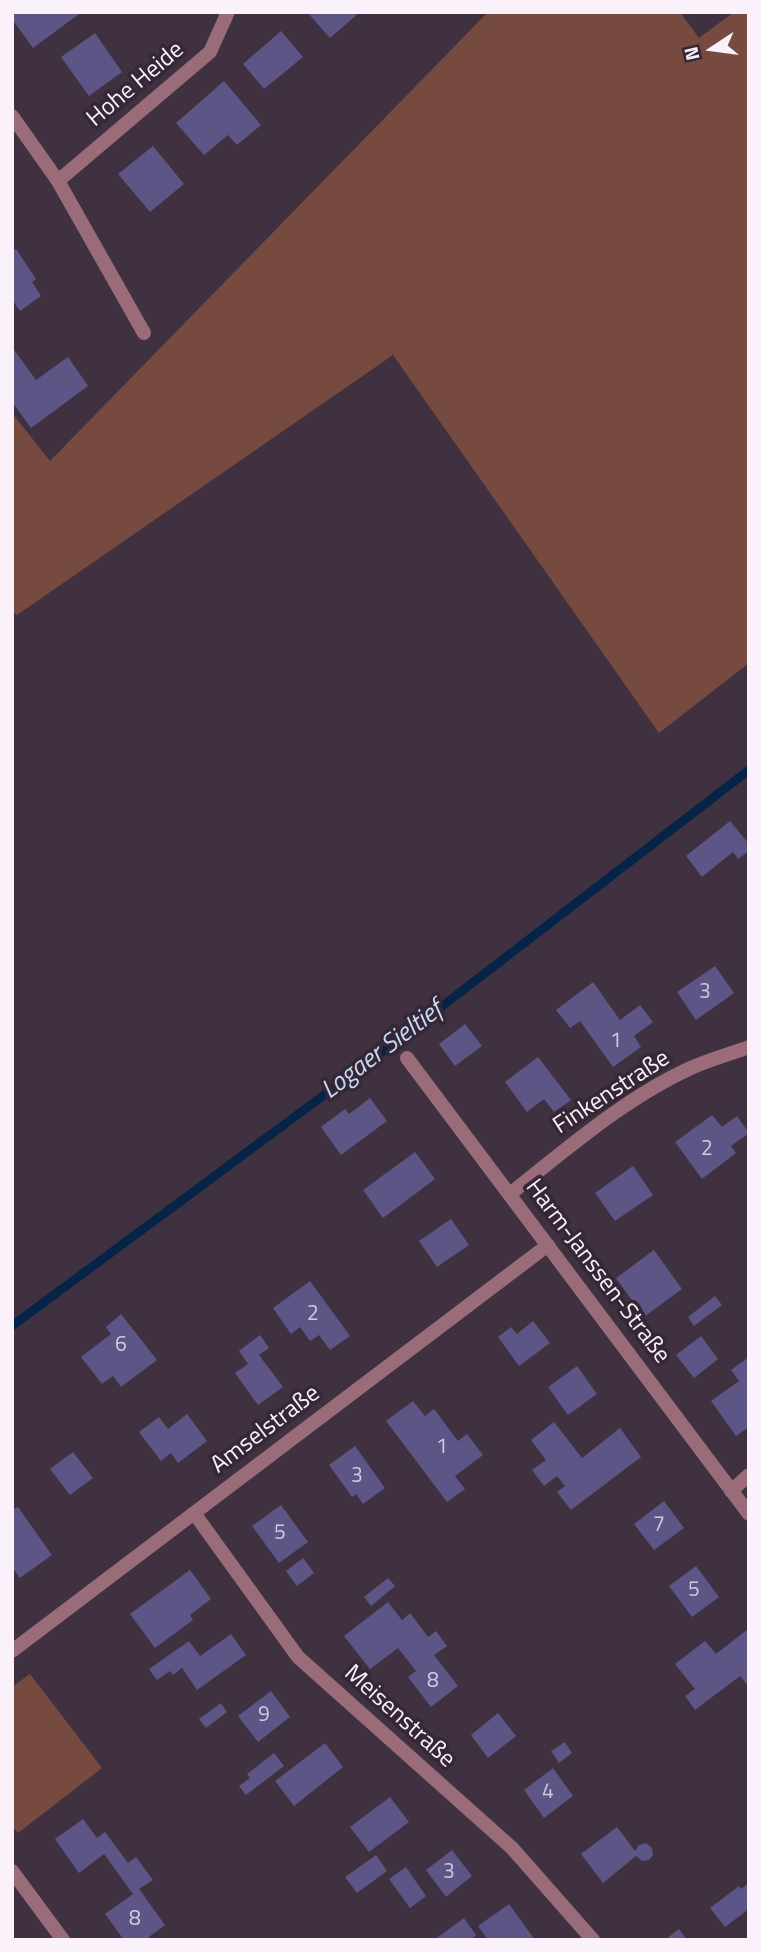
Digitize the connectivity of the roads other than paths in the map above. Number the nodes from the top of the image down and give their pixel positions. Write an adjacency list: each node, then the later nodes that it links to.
1 (228, 12): 3 (street, Hohe Heide)
2 (12, 116): 3 (street)
3 (58, 181): 4 (street)
4 (144, 333)
5 (749, 1047): 7 (street, Finkenstraße)
6 (407, 1058): 7 (street, Harm-Janssen-Straße)
7 (510, 1194): 8 (street, Harm-Janssen-Straße)
8 (548, 1245): 10 (street, Harm-Janssen-Straße); 11 (street, Amselstraße)
9 (749, 1475): 10 (street)
10 (731, 1491): 12 (street, Harm-Janssen-Straße)
11 (194, 1513): 13 (street, Amselstraße); 16 (street, Meisenstraße)
12 (749, 1514)
13 (12, 1651)
14 (12, 1871): 15 (street)
15 (63, 1940)
16 (593, 1940)

